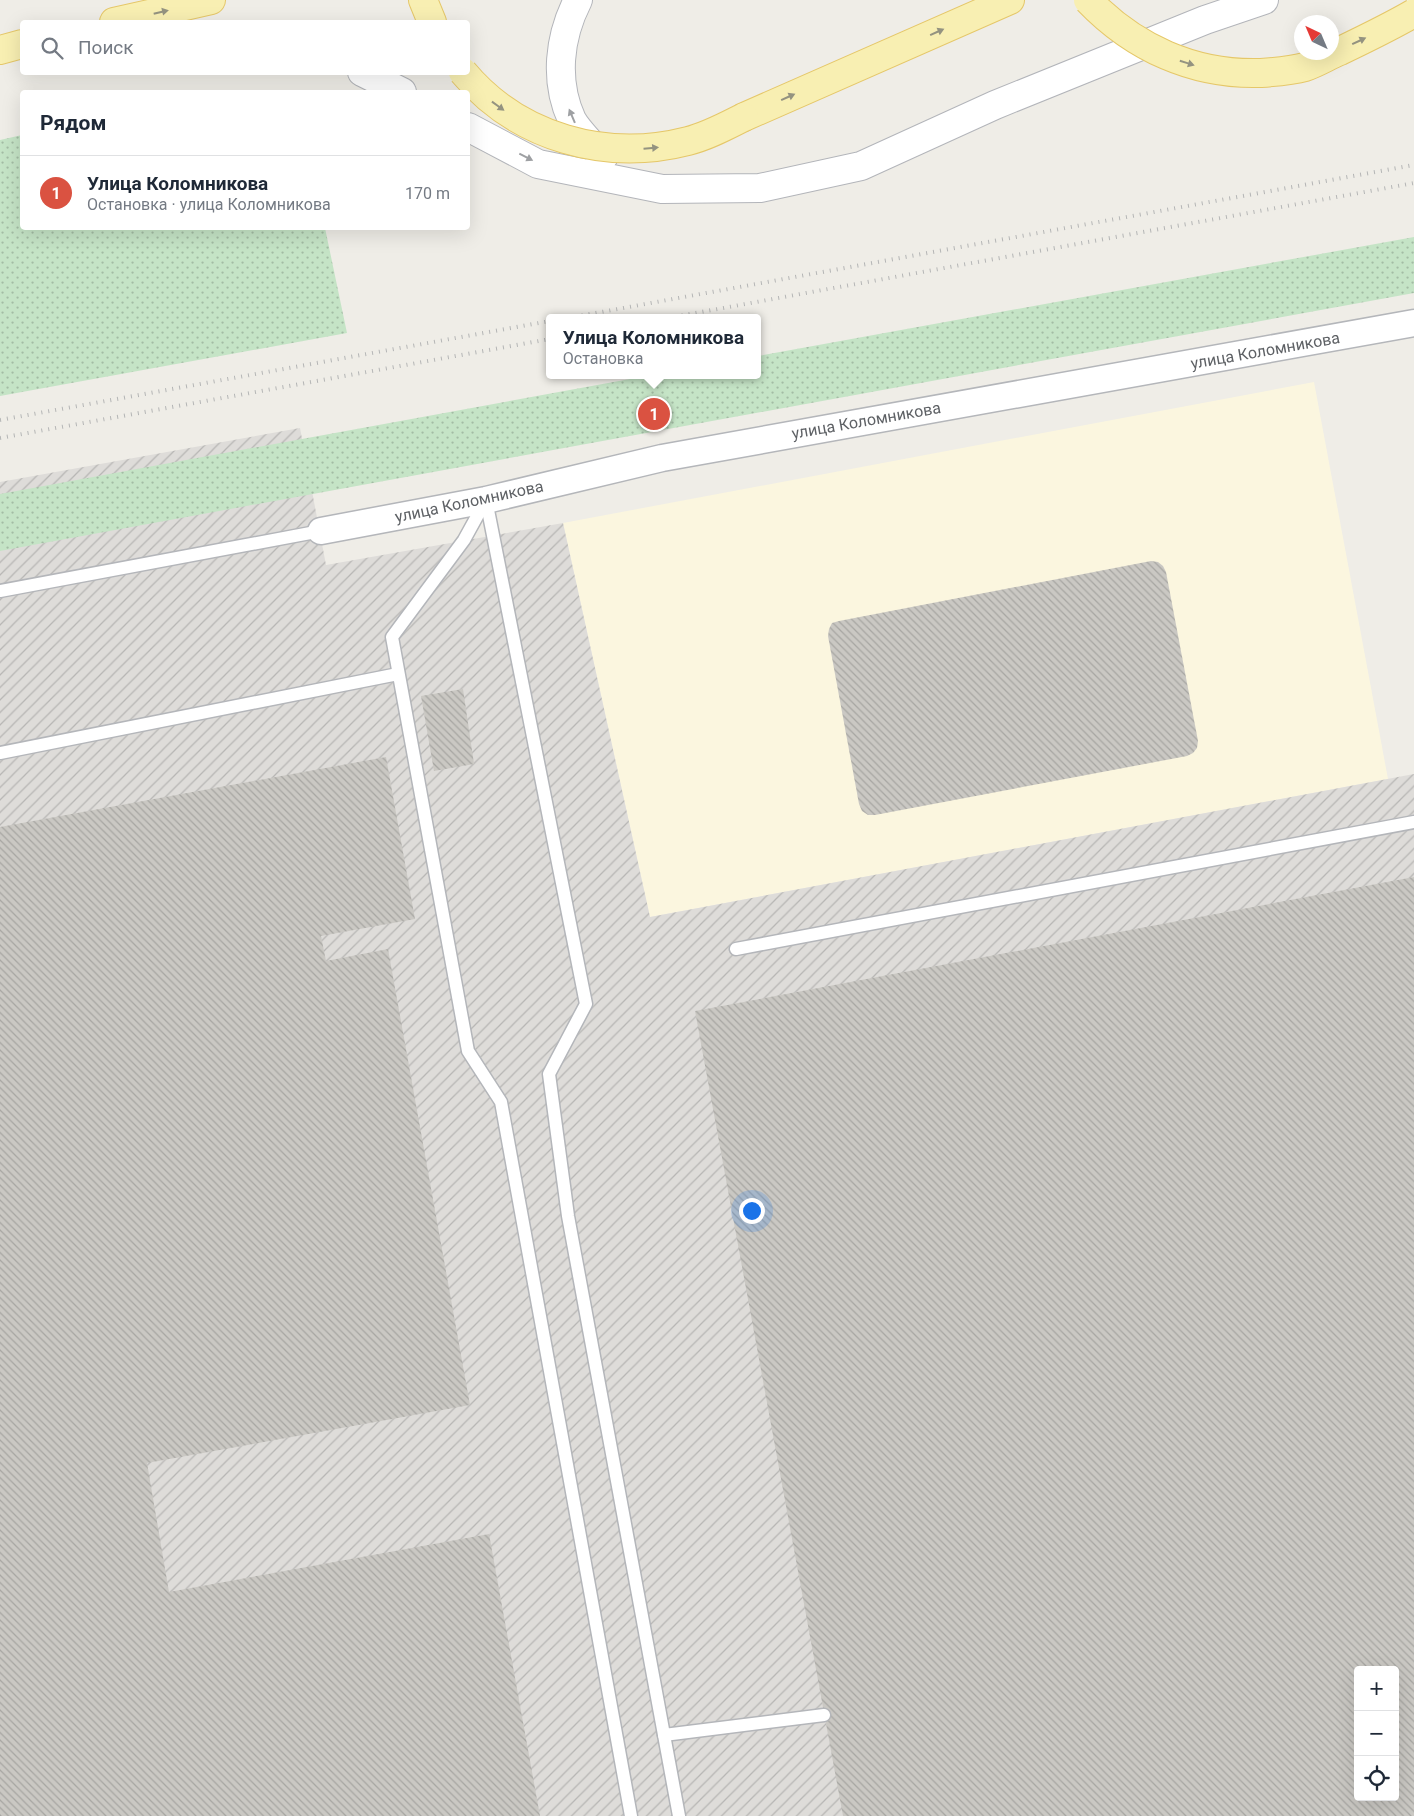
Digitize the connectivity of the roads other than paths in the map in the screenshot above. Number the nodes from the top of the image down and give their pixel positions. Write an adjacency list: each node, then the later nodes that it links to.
1 (211, 0): 8 (main road, one-way to 1)
2 (423, 0): 9 (main road)
3 (578, 0): 16 (main road, one-way to 3)
4 (1010, 0): 13 (main road, one-way to 4, bridge)
5 (1088, 0): 7 (main road, one-way to 7, bridge)
6 (1264, 0): 16 (main road)
7 (1414, 13)
8 (123, 20)
9 (431, 20)
10 (20, 45): 11 (main road)
11 (0, 50)
12 (368, 75): 14 (main road)
13 (465, 75)
14 (398, 90)
15 (470, 128): 16 (main road, one-way to 16)
16 (662, 189)
17 (1414, 323): 18 (street, улица Коломникова)
18 (486, 500): 19 (street, улица Коломникова); 21 (lane); 26 (lane)
19 (321, 531): 20 (lane)
20 (0, 591)
21 (398, 674): 22 (lane); 27 (lane)
22 (0, 753)
23 (1414, 822): 24 (lane)
24 (736, 949)
25 (824, 1715): 26 (lane)
26 (664, 1735): 28 (lane)
27 (632, 1816)
28 (679, 1816)

